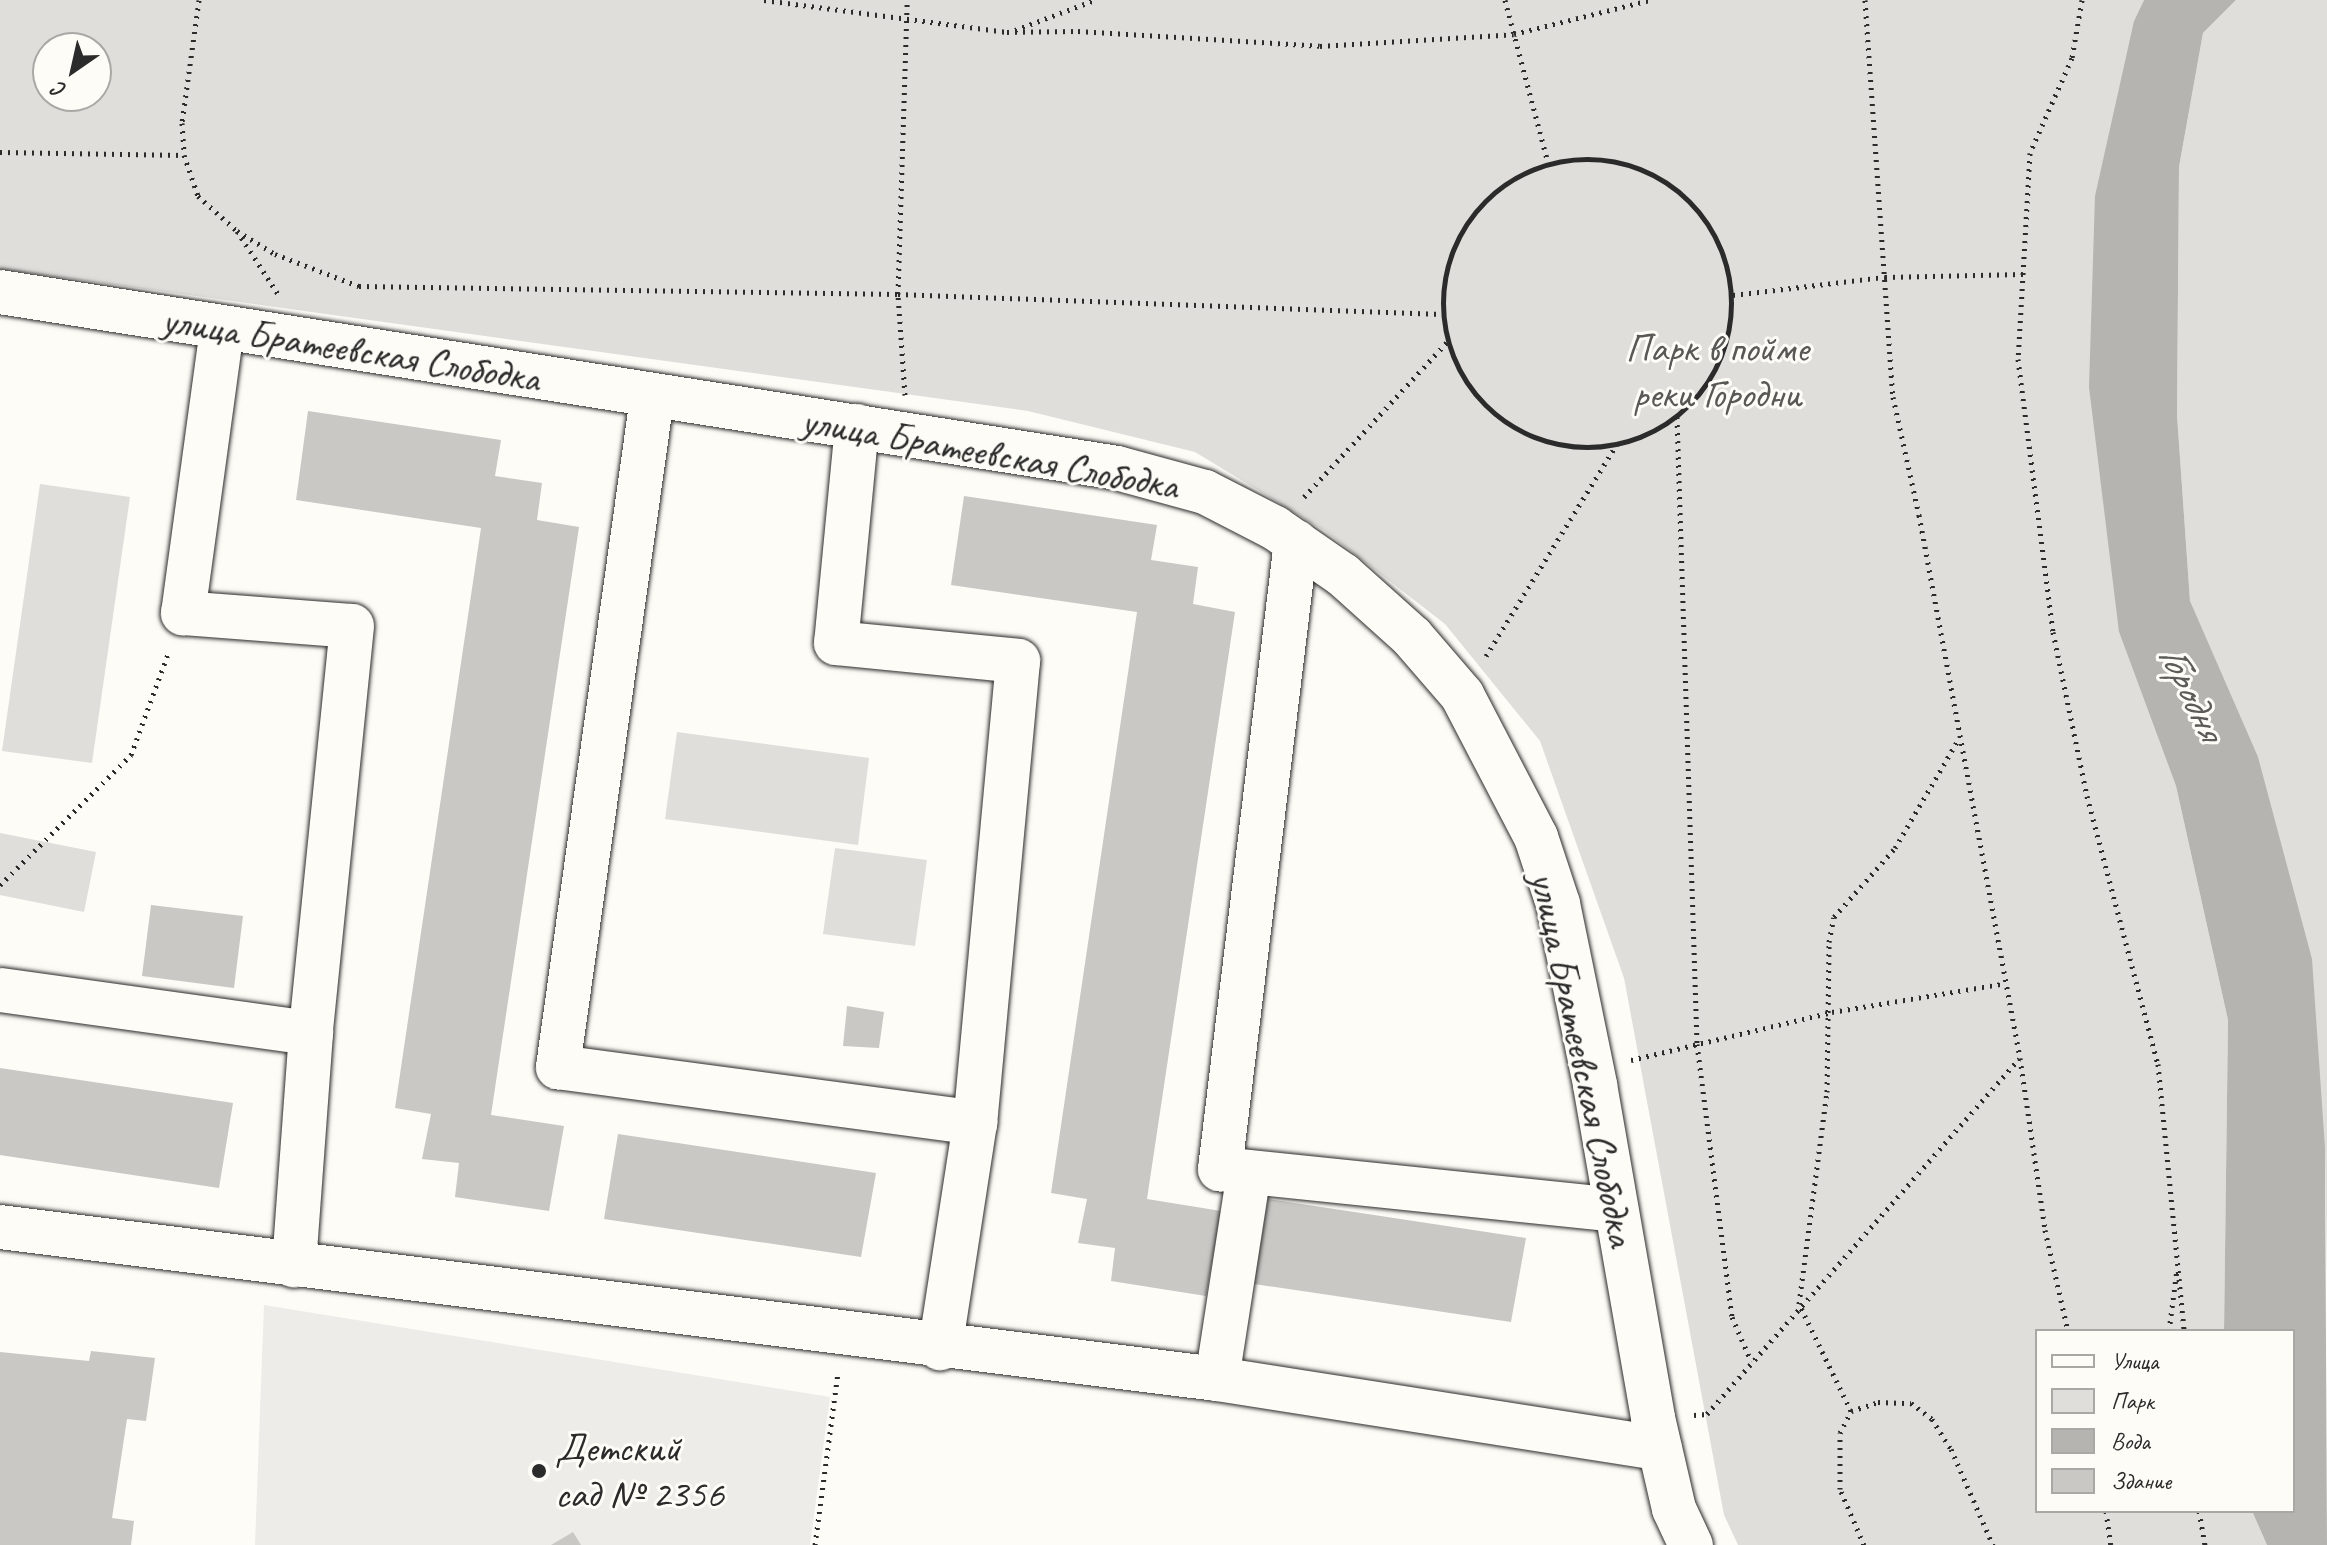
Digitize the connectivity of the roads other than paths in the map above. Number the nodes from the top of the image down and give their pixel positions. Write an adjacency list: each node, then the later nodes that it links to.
1 (0, 292): 2 (street, улица Братеевская Слободка)
2 (222, 329): 3 (street, улица Братеевская Слободка); 7 (street)
3 (652, 398): 4 (street, улица Братеевская Слободка); 8 (street)
4 (857, 426): 5 (street, улица Братеевская Слободка); 8 (street)
5 (1297, 523): 9 (street); 10 (street, улица Братеевская Слободка)
6 (0, 990): 7 (street)
7 (311, 1033): 12 (street)
8 (975, 1123): 13 (street)
9 (1249, 1172): 10 (street); 14 (street)
10 (1616, 1210): 15 (street, улица Братеевская Слободка)
11 (0, 1227): 12 (street)
12 (294, 1265): 13 (street)
13 (940, 1348): 14 (street)
14 (1217, 1379): 15 (street)
15 (1656, 1433): 16 (street, улица Братеевская Слободка)
16 (1691, 1545)

